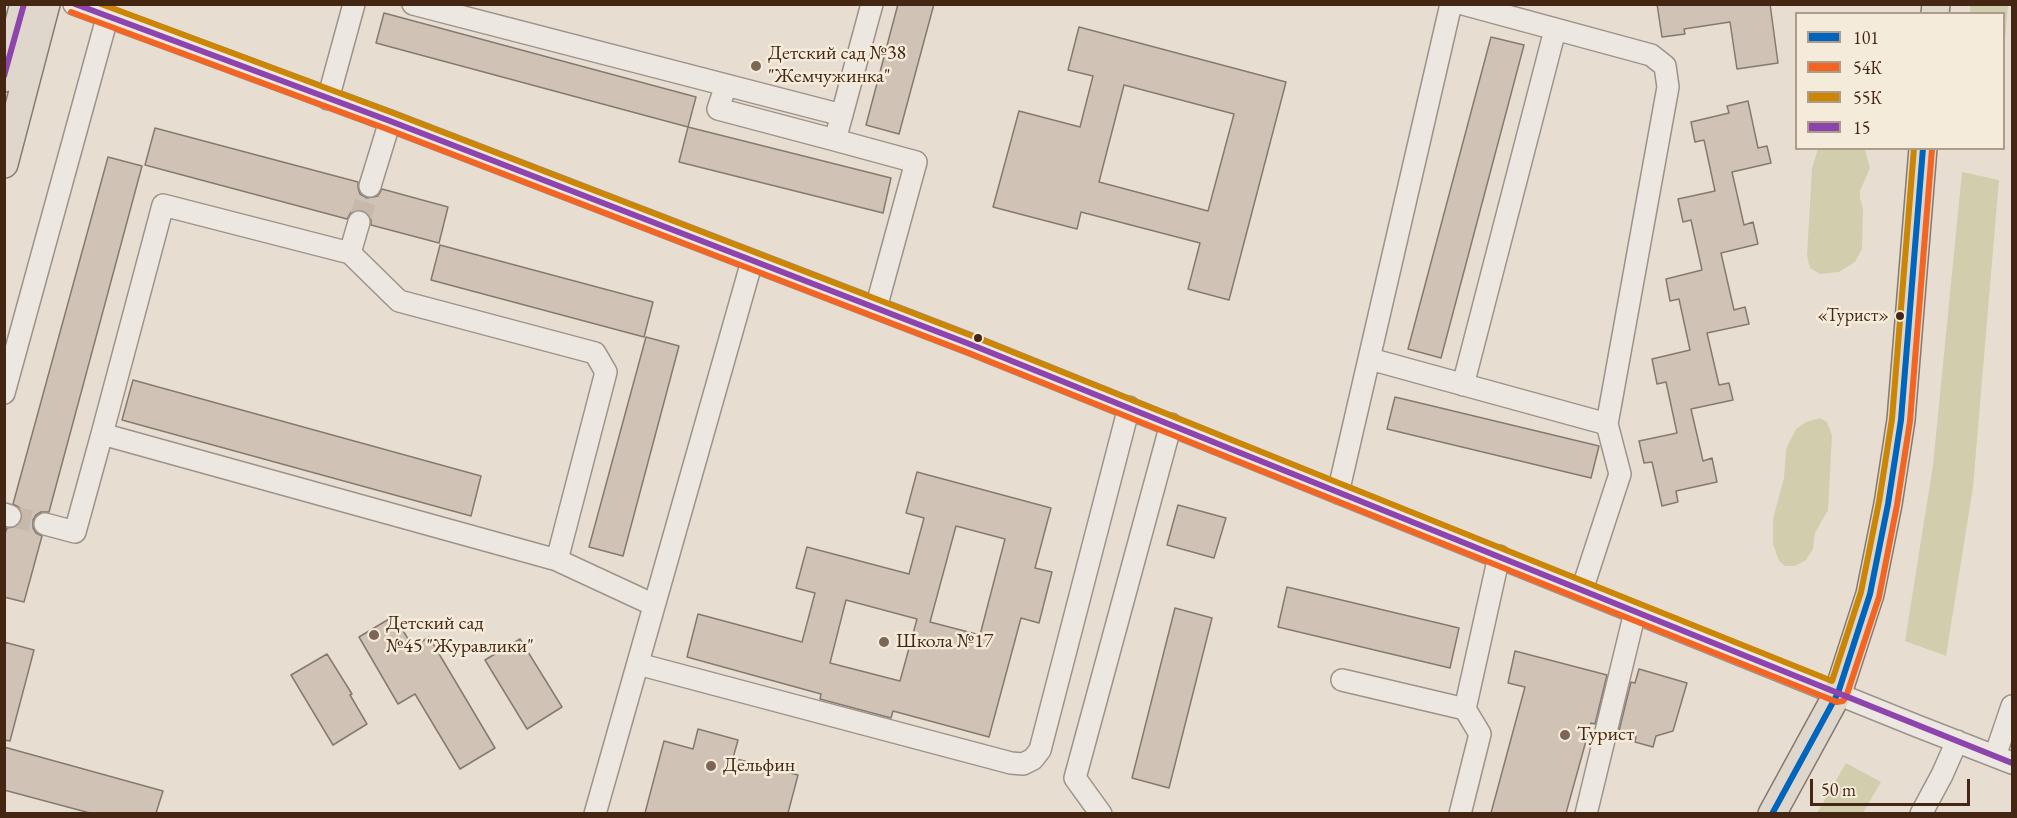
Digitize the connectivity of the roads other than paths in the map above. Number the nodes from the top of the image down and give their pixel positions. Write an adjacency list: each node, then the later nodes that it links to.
1 (24, 4): 11 (main road)
2 (46, 4): 18 (main road)
3 (74, 4): 9 (street)
4 (354, 4): 13 (street)
5 (413, 4): 12 (street)
6 (872, 4): 14 (street)
7 (1450, 4): 24 (street)
8 (1463, 4): 10 (street)
9 (107, 18): 13 (street); 26 (street)
10 (1555, 30): 25 (street); 29 (street)
11 (4, 78)
12 (726, 85): 14 (street); 16 (street)
13 (328, 99): 15 (street)
14 (842, 115): 16 (street)
15 (390, 121): 19 (street); 22 (street)
16 (835, 140): 23 (street)
17 (1923, 150): 40 (main road)
18 (4, 164)
19 (370, 186)
20 (359, 222): 21 (street)
21 (350, 253): 30 (street); 34 (street)
22 (752, 261): 23 (street); 36 (street)
23 (876, 308): 27 (street)
24 (1370, 359): 25 (street); 31 (street)
25 (1463, 385): 29 (street)
26 (4, 393)
27 (1129, 407): 28 (street); 38 (street)
28 (1171, 424): 31 (street); 46 (street)
29 (1607, 424): 35 (street)
30 (102, 434): 32 (street); 34 (street)
31 (1338, 493): 33 (street)
32 (45, 524)
33 (1498, 556): 35 (street); 42 (street)
34 (557, 560): 36 (street)
35 (1582, 590): 37 (street)
36 (654, 604): 38 (street)
37 (1635, 612): 40 (street); 48 (street)
38 (638, 664): 45 (street)
39 (1342, 680): 42 (street)
40 (1838, 693): 43 (street); 49 (main road)
41 (2013, 706): 44 (street)
42 (1465, 709): 47 (street)
43 (1957, 741): 44 (street); 50 (street)
44 (2004, 759)
45 (596, 813)
46 (1101, 813)
47 (1460, 813)
48 (1586, 813)
49 (1772, 813)
50 (1922, 813)

